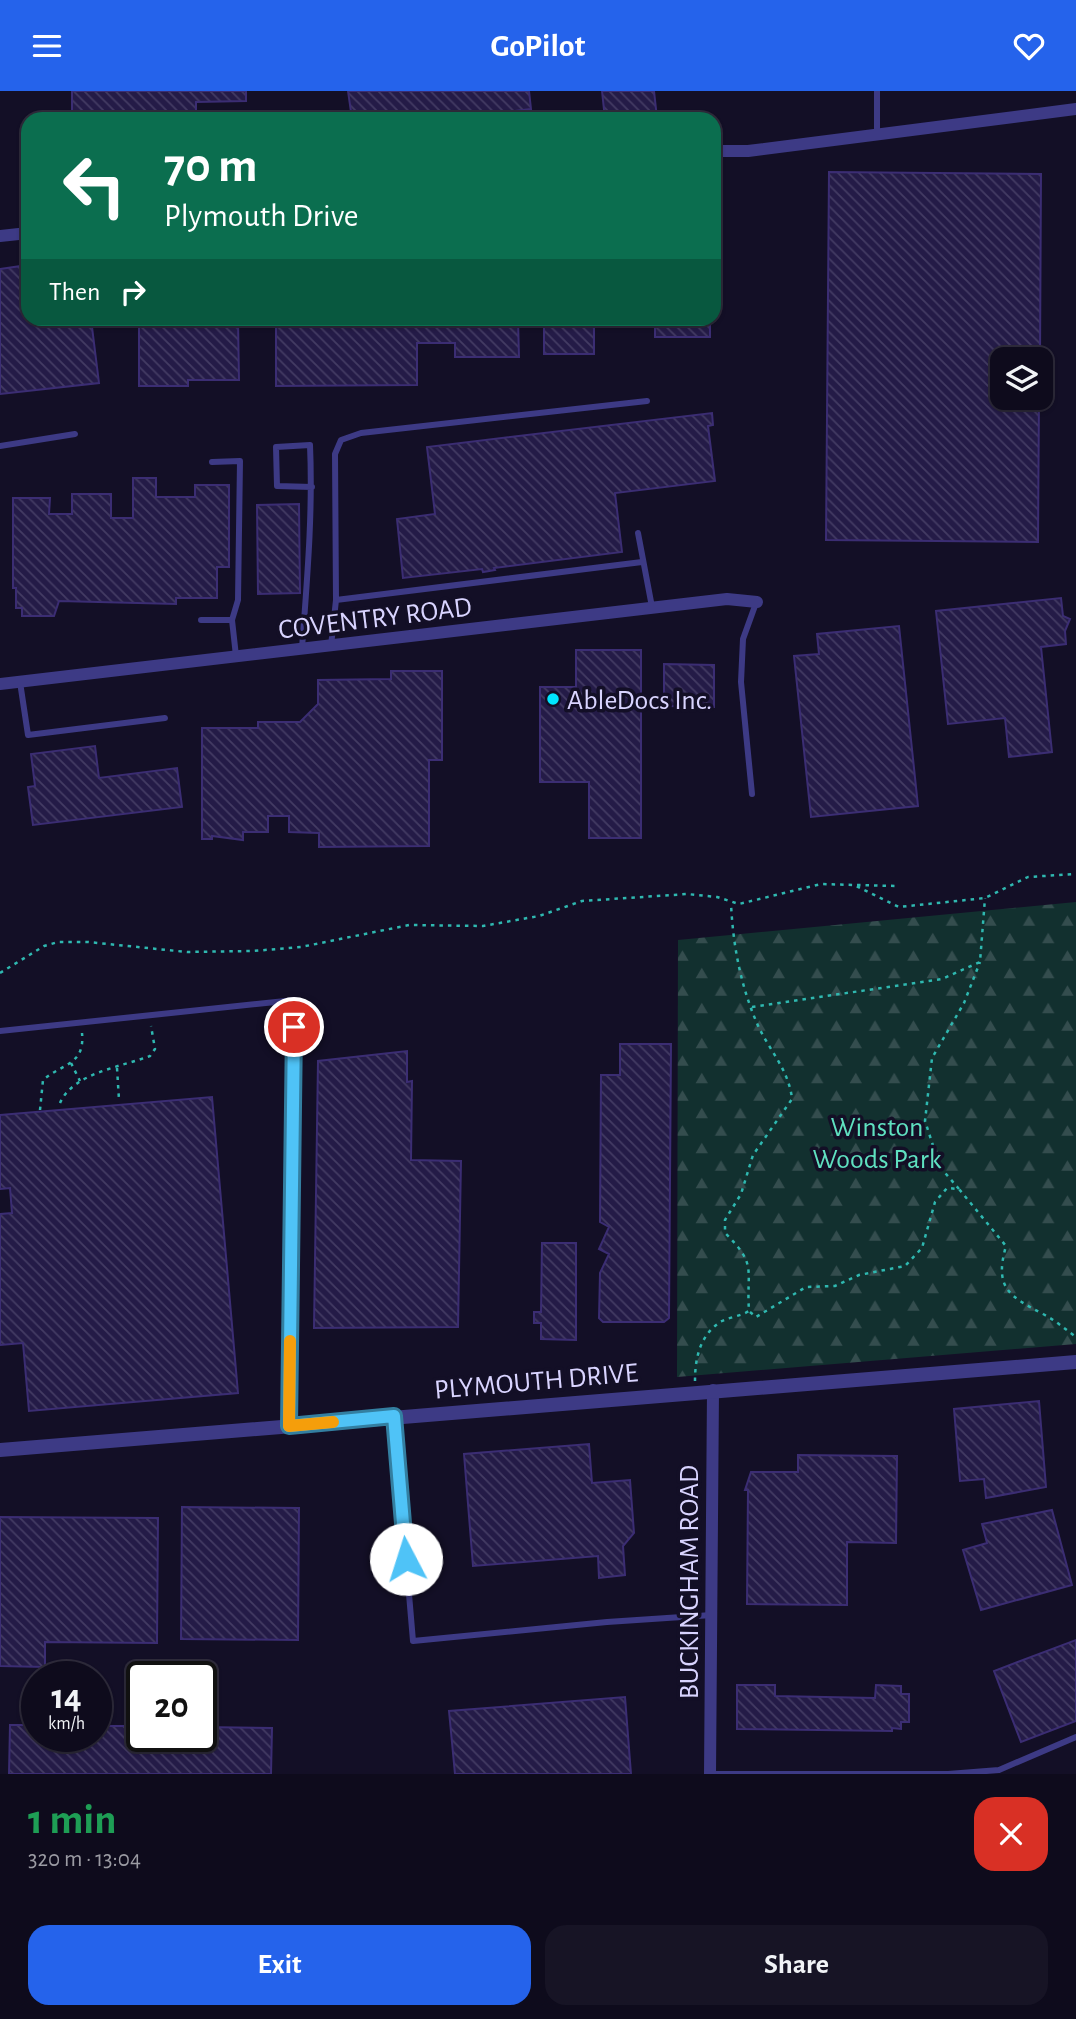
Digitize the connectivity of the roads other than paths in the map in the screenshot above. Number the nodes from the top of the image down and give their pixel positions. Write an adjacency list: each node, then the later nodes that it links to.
1 (877, 91): 3 (lane)
2 (1076, 109): 3 (street)
3 (877, 134): 4 (street)
4 (721, 151)
5 (21, 234): 6 (street)
6 (0, 236)
7 (647, 401): 14 (lane)
8 (75, 434): 9 (lane)
9 (0, 446)
10 (212, 461): 18 (lane)
11 (312, 487): 11 (lane); 20 (lane)
12 (638, 533): 13 (lane)
13 (642, 562): 14 (lane); 16 (lane)
14 (336, 600): 19 (lane)
15 (757, 602): 16 (street, COVENTRY ROAD); 25 (lane)
16 (653, 608): 19 (street, COVENTRY ROAD)
17 (201, 620): 18 (lane)
18 (232, 620): 21 (lane)
19 (331, 646): 20 (street, COVENTRY ROAD)
20 (302, 650): 21 (street, COVENTRY ROAD)
21 (236, 658): 22 (street, COVENTRY ROAD)
22 (20, 682): 23 (street, COVENTRY ROAD); 24 (lane)
23 (0, 684)
24 (165, 718)
25 (752, 794)
26 (0, 1031): 30 (lane)
27 (1076, 1362): 28 (street, PLYMOUTH DRIVE)
28 (713, 1389): 29 (street, PLYMOUTH DRIVE); 32 (street, BUCKINGHAM ROAD)
29 (394, 1416): 30 (street, PLYMOUTH DRIVE); 32 (lane)
30 (289, 1426): 31 (street, PLYMOUTH DRIVE)
31 (0, 1450)
32 (712, 1615): 34 (street, BUCKINGHAM ROAD)
33 (1076, 1737): 34 (lane)
34 (710, 1774)

